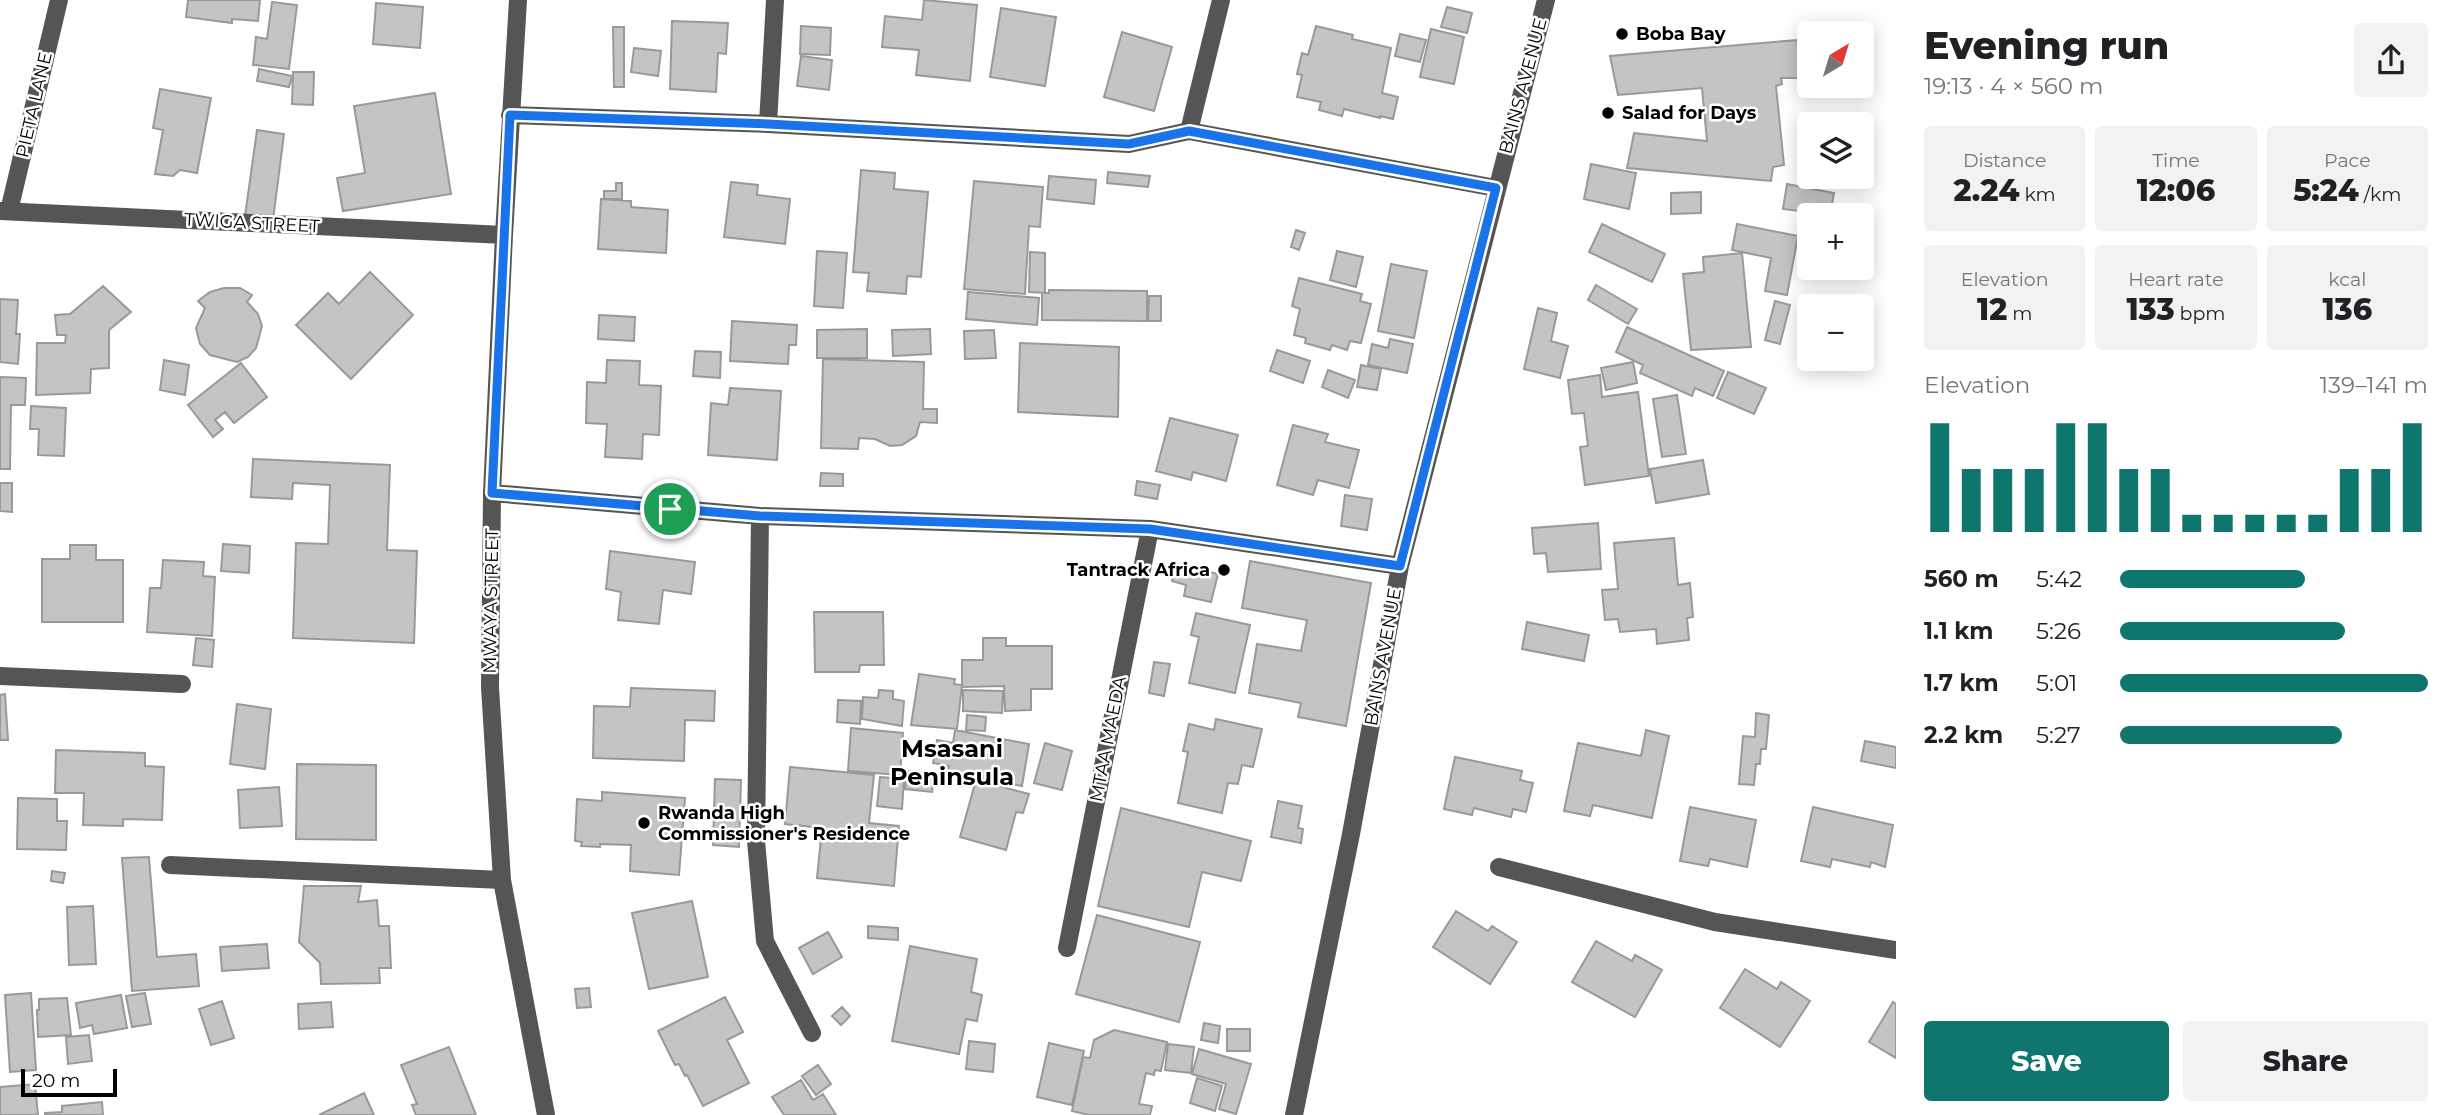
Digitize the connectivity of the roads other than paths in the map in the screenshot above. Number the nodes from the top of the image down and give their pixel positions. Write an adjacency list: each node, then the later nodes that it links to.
1 (59, 0): 10 (street, PIETA LANE)
2 (518, 0): 6 (street, MWAYA STREET)
3 (775, 0): 7 (street)
4 (1221, 0): 8 (street)
5 (1546, 0): 9 (street, BAINS AVENUE)
6 (510, 115): 7 (street); 11 (street, MWAYA STREET)
7 (768, 124): 8 (street)
8 (1189, 131): 9 (street)
9 (1496, 188): 15 (street, BAINS AVENUE)
10 (4, 211): 11 (street, TWIGA STREET)
11 (503, 235): 12 (street, MWAYA STREET)
12 (492, 493): 13 (street); 20 (street, MWAYA STREET)
13 (760, 516): 14 (street); 23 (street)
14 (1150, 529): 15 (street); 21 (street, MTAA MAEDA)
15 (1400, 566): 25 (street, BAINS AVENUE)
16 (0, 676): 17 (street)
17 (182, 684)
18 (170, 865): 20 (street)
19 (1499, 866): 22 (street)
20 (502, 880): 24 (street, MWAYA STREET)
21 (1067, 948)
22 (1896, 950)
23 (812, 1033)
24 (546, 1115)
25 (1294, 1115)

